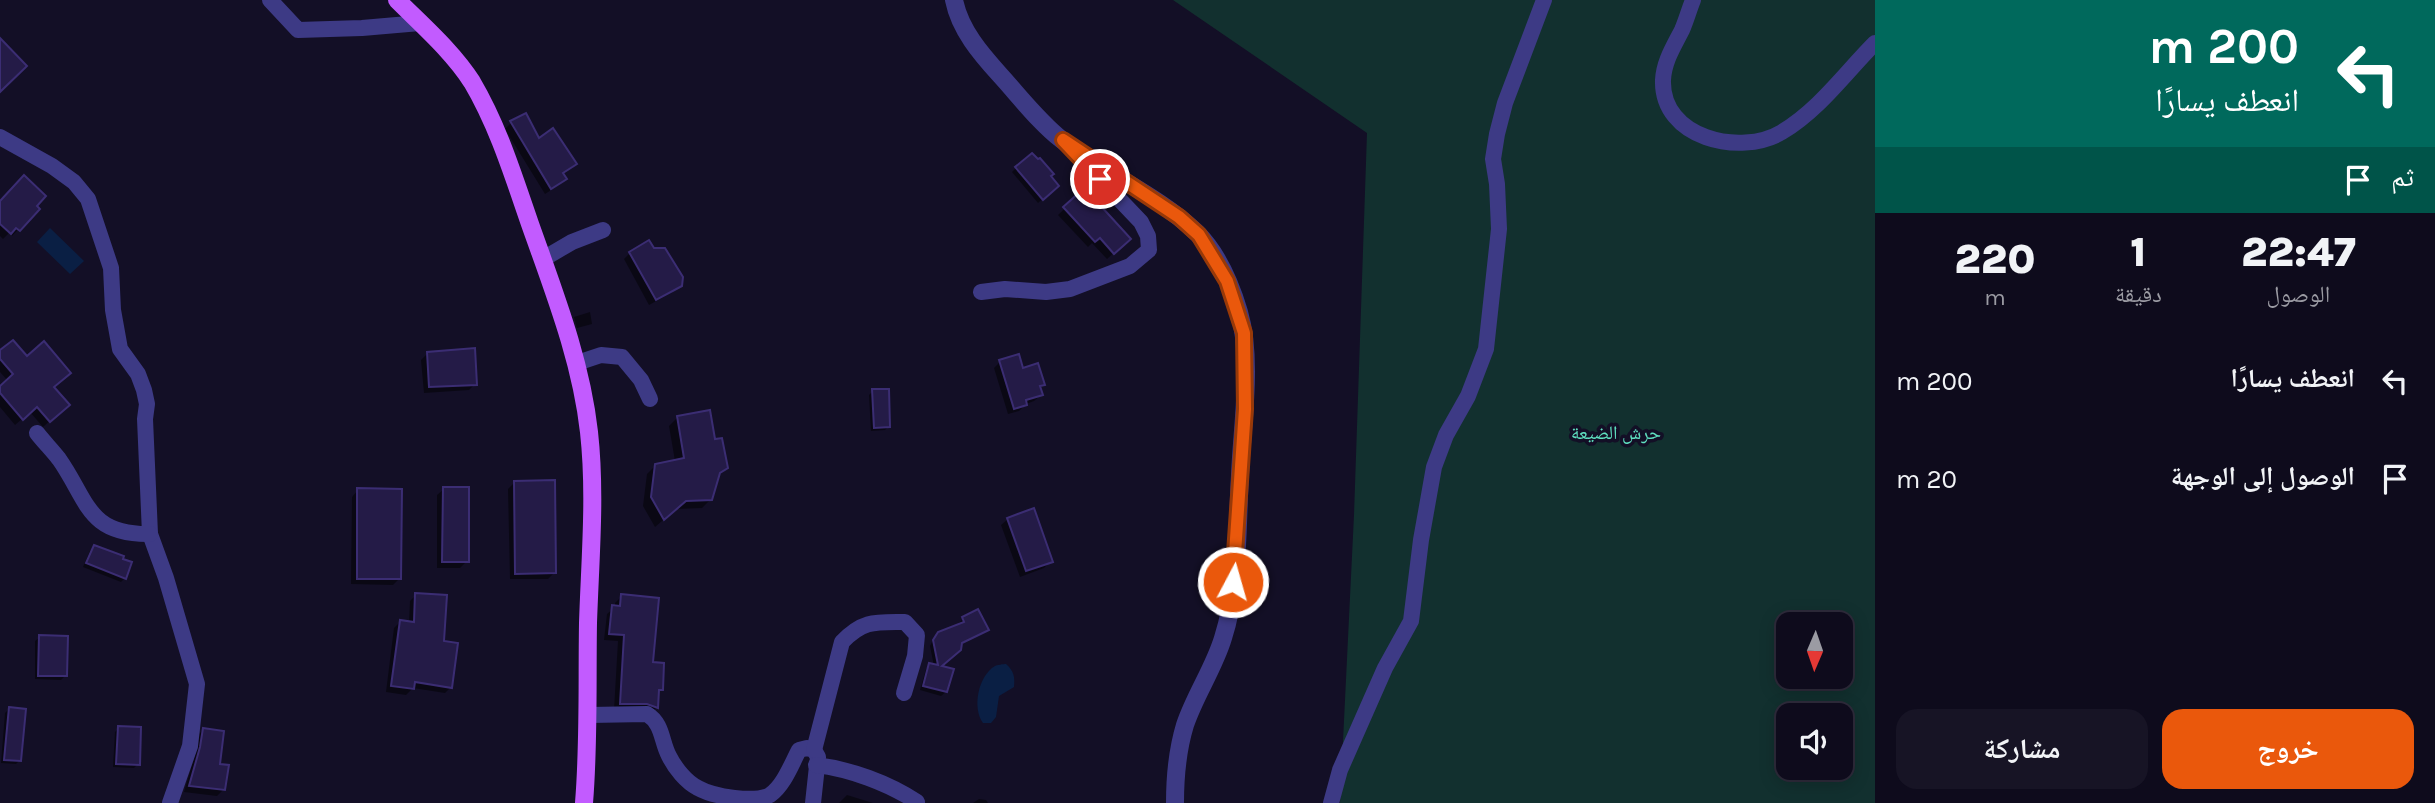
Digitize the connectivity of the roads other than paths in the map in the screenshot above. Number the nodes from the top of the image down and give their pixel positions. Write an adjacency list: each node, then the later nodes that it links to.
1 (270, 0): 6 (street)
2 (397, 0): 6 (main road)
3 (954, 0): 9 (street)
4 (1544, 0): 25 (street)
5 (1693, 0): 7 (street)
6 (420, 23): 11 (main road)
7 (1875, 43)
8 (0, 137): 16 (street)
9 (1063, 140): 12 (street); 24 (street)
10 (603, 230): 11 (street)
11 (543, 259): 13 (main road)
12 (981, 292)
13 (577, 363): 14 (street); 18 (main road)
14 (650, 399)
15 (37, 433): 16 (street)
16 (150, 534): 21 (street)
17 (904, 693): 19 (street)
18 (589, 715): 19 (street); 22 (main road)
19 (815, 758): 20 (street); 23 (street)
20 (917, 802)
21 (170, 803)
22 (584, 803)
23 (813, 803)
24 (1175, 803)
25 (1331, 803)

